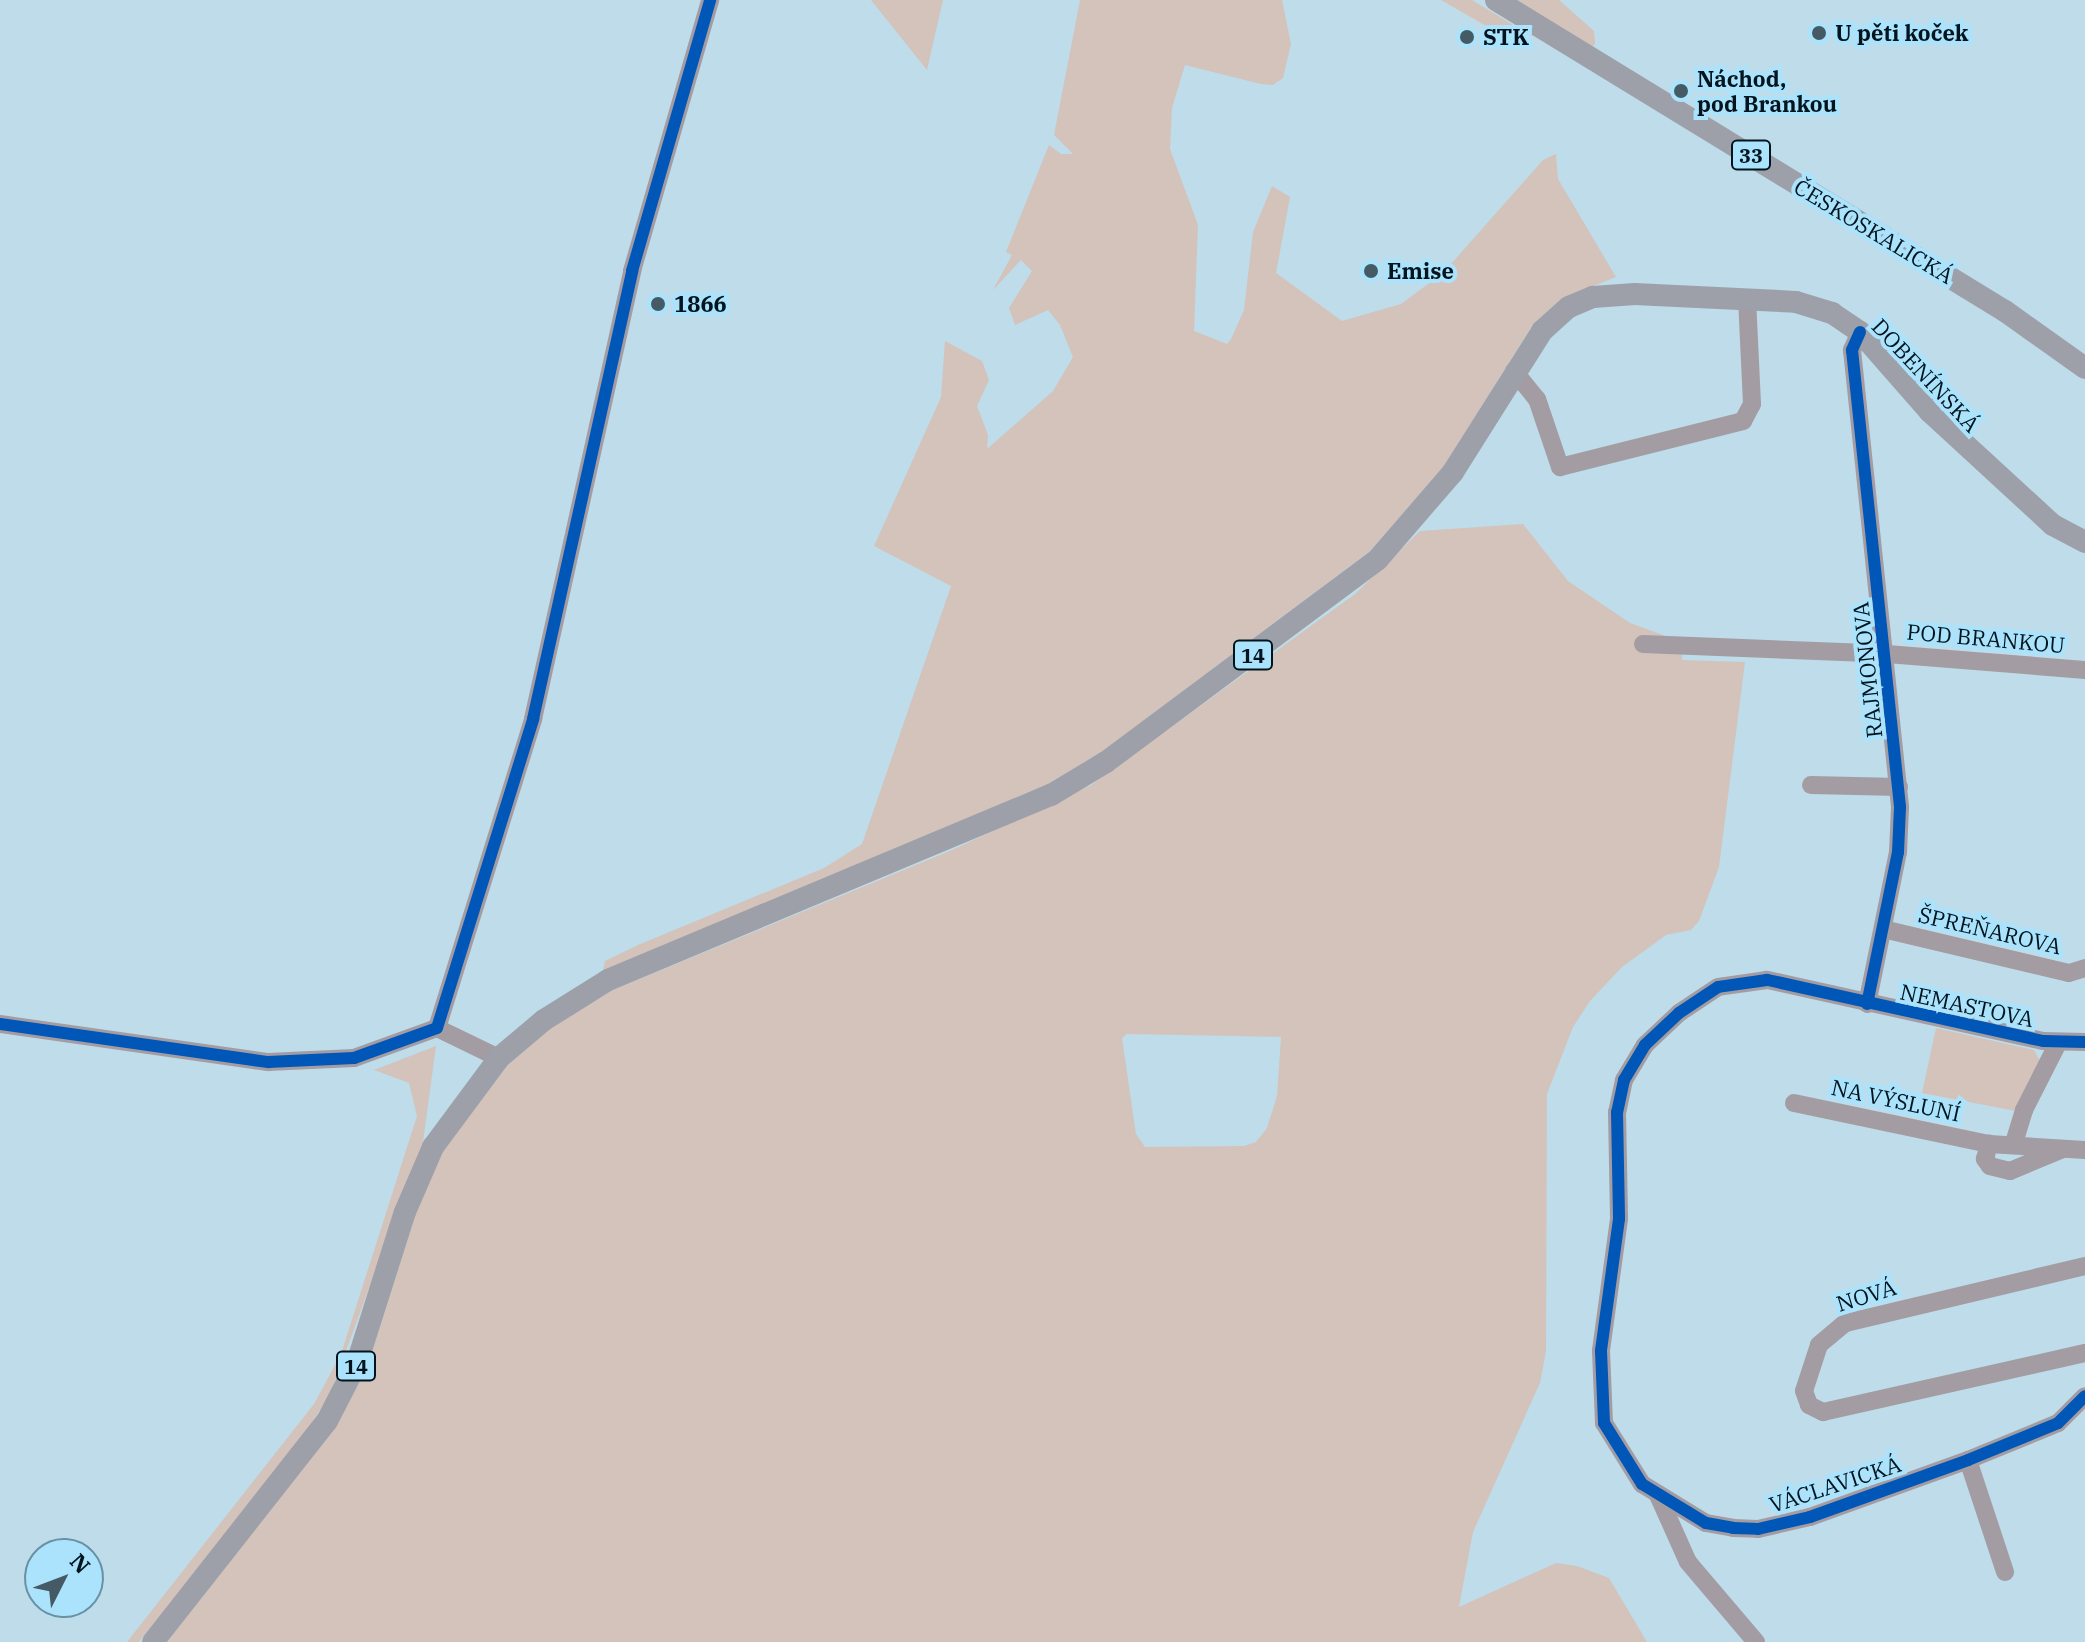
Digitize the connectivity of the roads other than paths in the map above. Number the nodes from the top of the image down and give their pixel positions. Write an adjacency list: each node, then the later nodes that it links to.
1 (710, 0): 17 (street)
2 (1496, 0): 5 (main road, ČESKOSKALICKÁ / 33)
3 (1747, 299): 4 (main road, DOBENÍNSKÁ / 14); 6 (main road, DOBENÍNSKÁ / 14); 6 (street)
4 (1860, 332): 7 (main road, DOBENÍNSKÁ / 14); 9 (street, RAJMONOVA)
5 (2085, 368)
6 (1514, 371): 20 (main road, 14)
7 (2085, 542)
8 (1643, 644): 9 (street, POD BRANKOU)
9 (1887, 654): 10 (street, POD BRANKOU); 12 (street, RAJMONOVA)
10 (2085, 670)
11 (1811, 785): 12 (street)
12 (1899, 787): 13 (street, RAJMONOVA)
13 (1883, 929): 14 (street, ŠPREŇAROVA); 15 (street, RAJMONOVA)
14 (2085, 968)
15 (1867, 1004): 19 (street, NEMASTOVA); 26 (street, NEMASTOVA)
16 (0, 1024): 17 (street)
17 (437, 1028): 20 (street)
18 (2085, 1042): 19 (street, NEMASTOVA)
19 (2058, 1043): 22 (street)
20 (499, 1058): 33 (main road, 14)
21 (1794, 1103): 23 (street, NA VÝSLUNÍ)
22 (2014, 1143): 23 (street, NA VÝSLUNÍ); 24 (street, NA VÝSLUNÍ)
23 (1989, 1144): 24 (street, NA VÝSLUNÍ)
24 (2063, 1149): 25 (street, NA VÝSLUNÍ)
25 (2085, 1150)
26 (1616, 1249): 31 (street, VÁCLAVICKÁ)
27 (2085, 1266): 28 (street, NOVÁ)
28 (2085, 1353)
29 (2085, 1396): 30 (street, VÁCLAVICKÁ)
30 (1968, 1460): 31 (street, VÁCLAVICKÁ); 32 (street)
31 (1658, 1495): 34 (street, VÁCLAVICKÁ)
32 (2005, 1572)
33 (153, 1642)
34 (1756, 1642)

